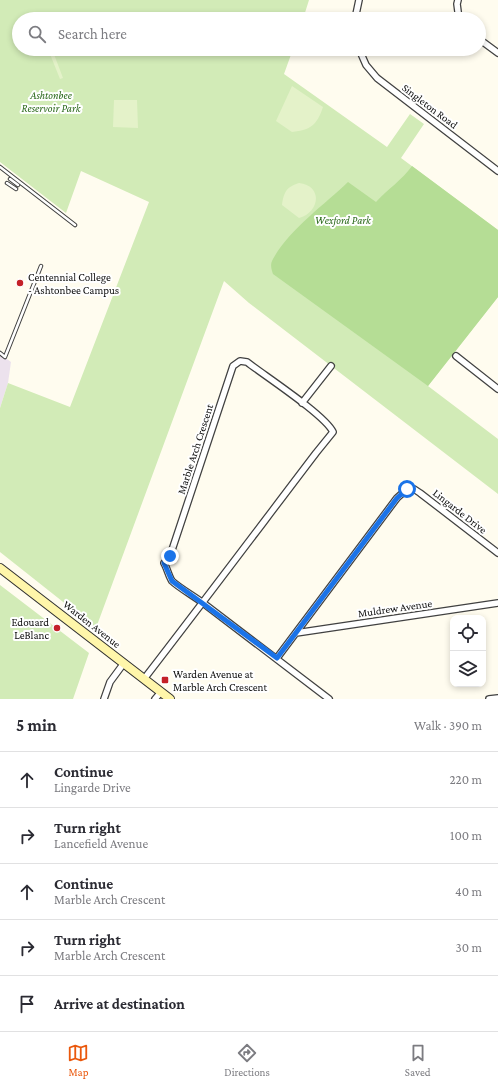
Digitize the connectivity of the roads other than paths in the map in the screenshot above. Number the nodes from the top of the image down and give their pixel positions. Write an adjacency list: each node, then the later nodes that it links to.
1 (359, 0): 3 (street)
2 (458, 0): 4 (street)
3 (356, 12)
4 (458, 12)
5 (486, 45): 6 (street)
6 (498, 54)
7 (362, 56): 9 (street, Singleton Road)
8 (0, 167): 12 (lane)
9 (498, 171)
10 (8, 183): 11 (lane)
11 (16, 189)
12 (75, 225)
13 (41, 266): 14 (lane)
14 (0, 353)
15 (456, 356): 17 (street)
16 (331, 366): 18 (street)
17 (498, 389)
18 (302, 403): 21 (street, Marble Arch Crescent); 21 (street, Marble Arch Crescent)
19 (498, 553): 23 (street, Lingarde Drive)
20 (0, 568): 25 (main road, Warden Avenue)
21 (203, 602): 24 (street); 26 (street, Marble Arch Crescent)
22 (498, 603): 23 (street, Muldrew Avenue)
23 (296, 634): 24 (street, Lingarde Drive)
24 (277, 658): 32 (street)
25 (124, 663): 26 (main road, Warden Avenue); 28 (street)
26 (144, 679): 27 (main road, Warden Avenue)
27 (161, 692): 30 (street); 31 (main road, Warden Avenue)
28 (106, 698)
29 (498, 698): 33 (street)
30 (155, 699)
31 (170, 699)
32 (329, 699)
33 (489, 699)

